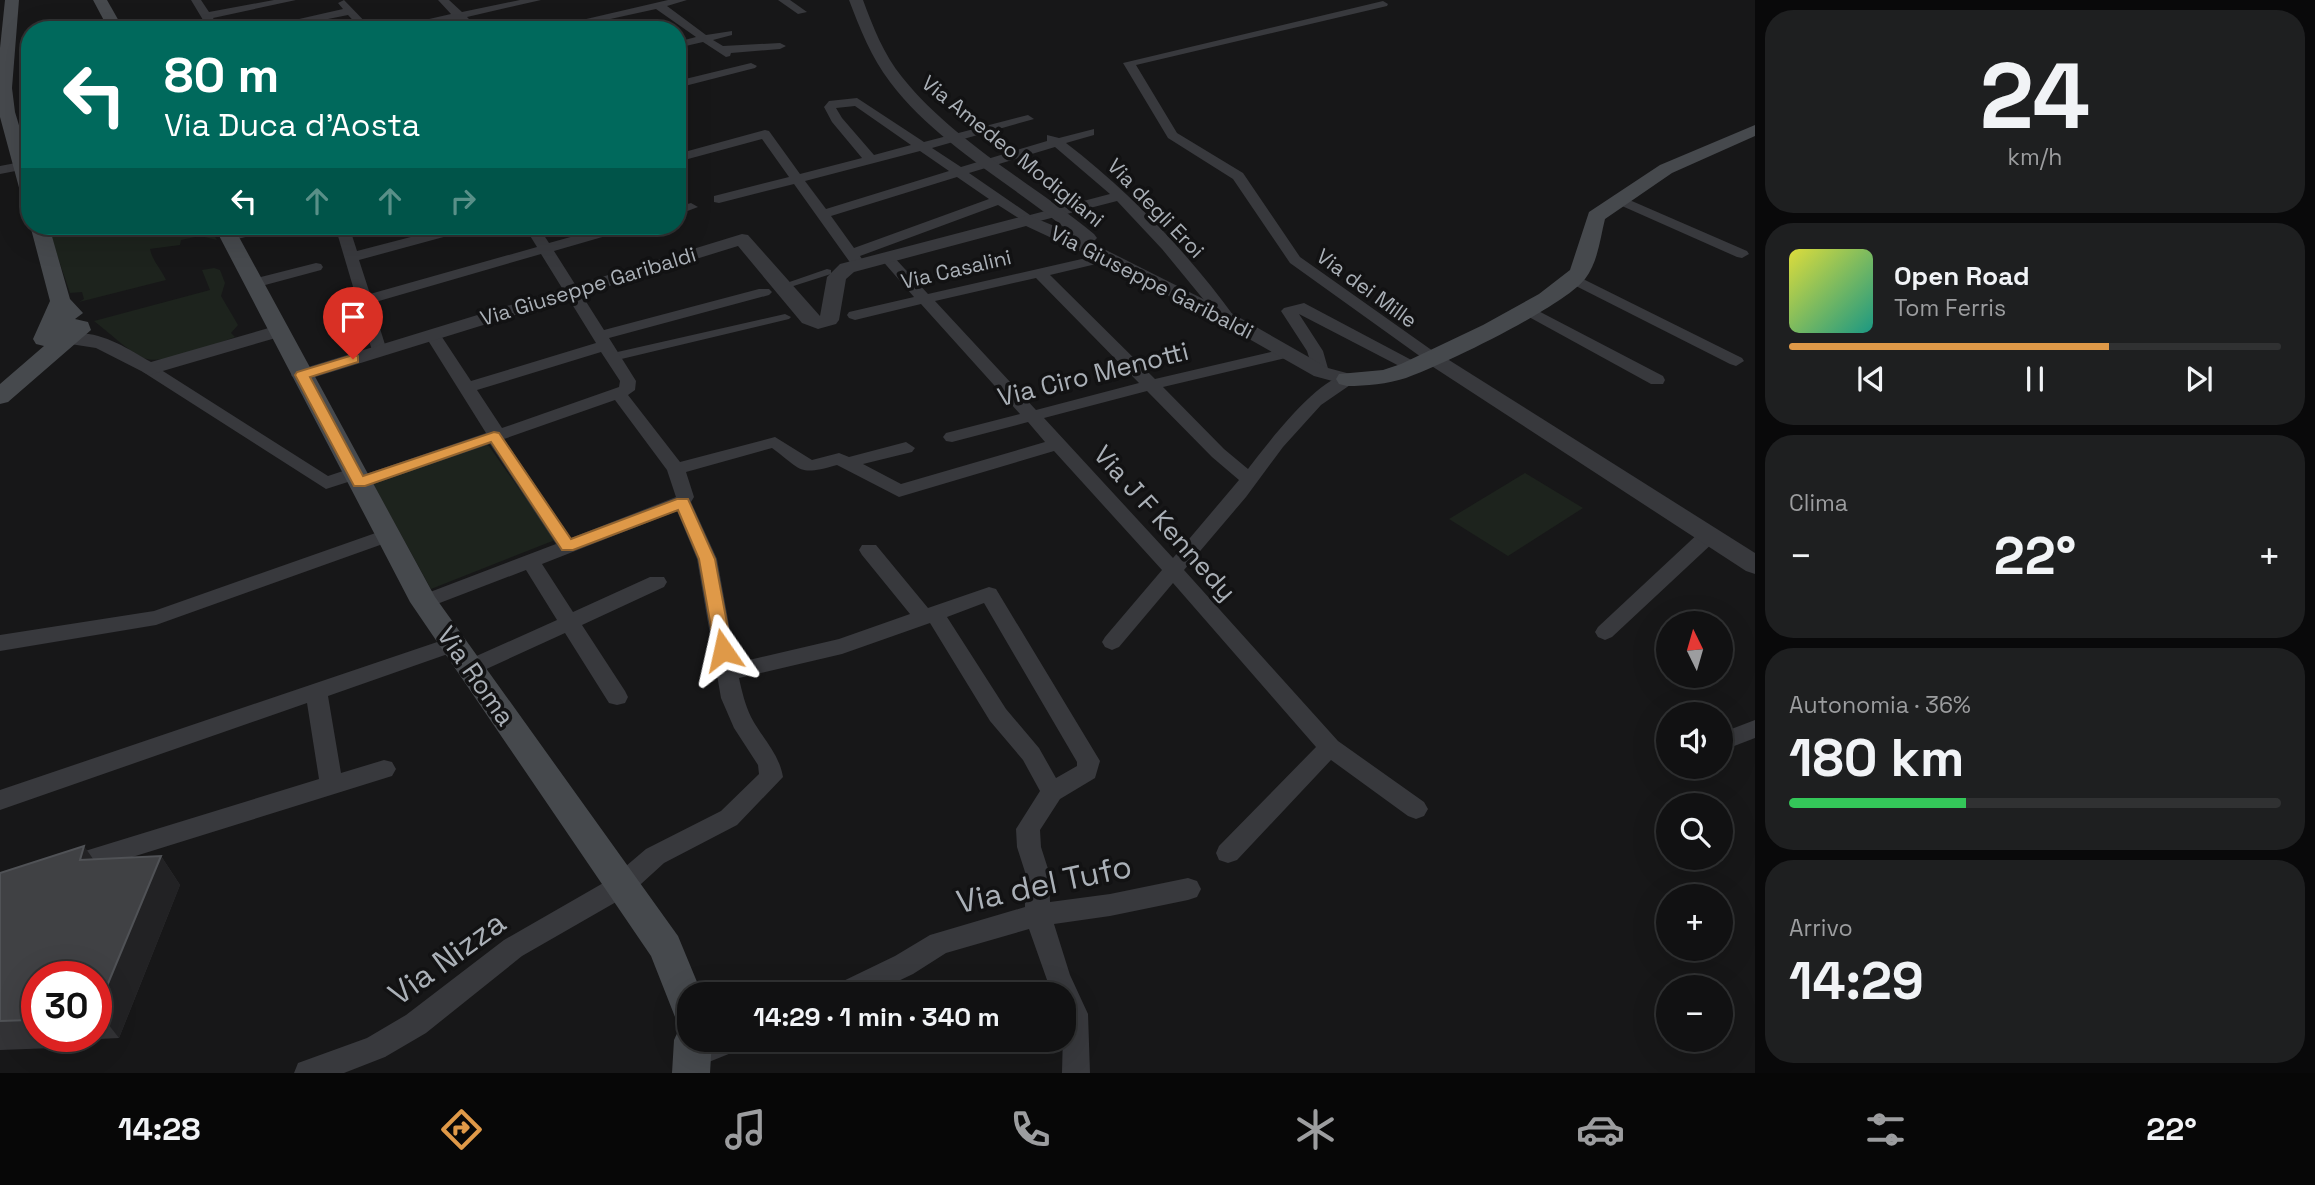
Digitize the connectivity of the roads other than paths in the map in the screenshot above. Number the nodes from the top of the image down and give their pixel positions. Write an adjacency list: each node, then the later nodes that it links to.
1 (12, 0): 30 (main road)
2 (100, 0): 20 (main road)
3 (196, 0): 19 (street)
4 (291, 0): 11 (street)
5 (340, 0): 15 (street)
6 (443, 0): 18 (street)
7 (613, 0): 16 (street)
8 (677, 0): 13 (street)
9 (783, 0): 17 (street)
10 (856, 0): 39 (street, Via Amedeo Modigliani)
11 (270, 2): 19 (street)
12 (1383, 4): 88 (street, Via dei Mille)
13 (658, 5): 16 (street); 27 (street)
14 (534, 6): 18 (street)
15 (351, 11): 22 (street); 23 (street)
16 (629, 12): 26 (street)
17 (802, 12)
18 (458, 15): 24 (street); 25 (street)
19 (206, 16): 21 (street)
20 (112, 21)
21 (209, 21)
22 (301, 21)
23 (360, 21)
24 (429, 21)
25 (464, 21)
26 (581, 21)
27 (680, 21)
28 (686, 26): 31 (street)
29 (728, 33): 31 (street)
30 (4, 36): 45 (main road)
31 (704, 39): 32 (street); 33 (street)
32 (686, 43)
33 (780, 46)
34 (751, 66): 35 (street)
35 (686, 83)
36 (1028, 119): 39 (street)
37 (1755, 130): 50 (main road)
38 (1090, 132): 40 (street)
39 (958, 137): 41 (street); 44 (street, Via Amedeo Modigliani)
40 (1051, 138): 44 (street); 49 (street, Via degli Eroi)
41 (922, 147): 43 (street); 43 (street); 47 (street)
42 (686, 156): 48 (street)
43 (871, 160): 48 (street)
44 (990, 163): 47 (street); 53 (street, Via Amedeo Modigliani)
45 (21, 166): 46 (street)
46 (0, 170)
47 (959, 172): 52 (street); 54 (street)
48 (798, 179): 51 (street); 54 (street)
49 (1119, 196): 53 (street); 80 (street, Via degli Eroi)
50 (1618, 199): 63 (street); 71 (main road)
51 (719, 200)
52 (1000, 200): 55 (street); 67 (street)
53 (1057, 212): 55 (street); 65 (street, Via Amedeo Modigliani)
54 (823, 214): 67 (street)
55 (1028, 220): 65 (street, Via Giuseppe Garibaldi); 66 (street, Via Giuseppe Garibaldi)
56 (41, 235): 83 (main road)
57 (228, 235): 72 (main road, Via Roma)
58 (345, 235): 64 (street)
59 (435, 235): 64 (street)
60 (537, 235): 62 (street)
61 (593, 235): 62 (street)
62 (546, 248): 74 (street); 76 (street)
63 (1742, 254)
64 (353, 257): 76 (street)
65 (1108, 257): 70 (street, Via Casalini); 80 (street, Via Giuseppe Garibaldi)
66 (887, 258): 67 (street, Via Giuseppe Garibaldi); 75 (street, Via J F Kennedy)
67 (855, 259): 73 (street, Via Giuseppe Garibaldi)
68 (316, 267): 72 (street)
69 (827, 272): 73 (street)
70 (1040, 272): 75 (street, Via Casalini); 94 (street)
71 (1575, 279): 77 (main road, Via Giuseppe Garibaldi); 87 (street)
72 (254, 283): 81 (main road, Via Roma)
73 (772, 289): 74 (street, Via Giuseppe Garibaldi); 84 (street)
74 (573, 290): 82 (street, Via Giuseppe Garibaldi); 84 (street)
75 (922, 298): 78 (street, Via Casalini); 98 (street, Via J F Kennedy)
76 (365, 300): 85 (street)
77 (1525, 309): 88 (main road, Via Giuseppe Garibaldi); 93 (street)
78 (855, 315)
79 (785, 317): 84 (street)
80 (1228, 319): 86 (street, Via Giuseppe Garibaldi)
81 (279, 331): 89 (street); 91 (main road, Via Roma)
82 (432, 334): 85 (street, Via Giuseppe Garibaldi); 95 (street)
83 (62, 335): 89 (street); 97 (main road)
84 (607, 346): 95 (street); 96 (street)
85 (379, 351): 91 (street, Via Giuseppe Garibaldi)
86 (1287, 353): 90 (street, Via Giuseppe Garibaldi); 94 (street, Via Ciro Menotti)
87 (1737, 361)
88 (1423, 363): 90 (street); 92 (main road, Via Giuseppe Garibaldi); 109 (street)
89 (149, 369): 105 (street)
90 (1321, 372): 92 (street, Via Giuseppe Garibaldi)
91 (302, 375): 105 (main road, Via Roma)
92 (1347, 379): 106 (street)
93 (1657, 380)
94 (1154, 386): 98 (street, Via Ciro Menotti); 106 (street)
95 (467, 388): 99 (street)
96 (618, 393): 99 (street); 104 (street)
97 (0, 397)
98 (1032, 416): 100 (street, Via Ciro Menotti); 101 (street, Via J F Kennedy)
99 (494, 436): 105 (street); 110 (street)
100 (953, 437)
101 (1057, 444): 103 (street); 114 (street, Via J F Kennedy)
102 (906, 447): 103 (street)
103 (847, 463): 104 (street)
104 (676, 469): 107 (street)
105 (357, 478): 108 (main road, Via Roma)
106 (1250, 479): 114 (street)
107 (682, 502): 110 (street); 124 (street)
108 (387, 535): 116 (main road, Via Roma); 121 (street)
109 (1709, 535): 113 (street); 119 (street)
110 (568, 547): 112 (street)
111 (869, 550): 117 (street)
112 (530, 561): 116 (street); 118 (street)
113 (1755, 565)
114 (1173, 570): 120 (street); 129 (street, Via J F Kennedy)
115 (657, 582): 118 (street)
116 (424, 602): 122 (main road, Via Roma)
117 (929, 615): 124 (street); 132 (street); 132 (street)
118 (571, 622): 123 (street); 126 (street)
119 (1605, 632)
120 (1112, 642)
121 (0, 643)
122 (455, 644): 123 (main road, Via Roma); 125 (street)
123 (471, 668): 137 (main road, Via Roma)
124 (728, 673): 137 (street, Via Nizza)
125 (316, 691): 131 (street); 133 (street)
126 (617, 697)
127 (1755, 729): 128 (street)
128 (1733, 737)
129 (1330, 747): 134 (street, Via J F Kennedy); 135 (street)
130 (384, 769): 131 (street)
131 (332, 785): 136 (street)
132 (1052, 792): 139 (street)
133 (0, 800)
134 (1416, 809)
135 (1228, 853)
136 (40, 874)
137 (621, 886): 140 (main road, Via Roma); 142 (street, Via Nizza)
138 (1188, 889): 139 (street, Via del Tufo)
139 (1038, 915): 141 (street, Via del Tufo); 143 (street)
140 (679, 982)
141 (869, 982)
142 (308, 1073)
143 (1076, 1073)

